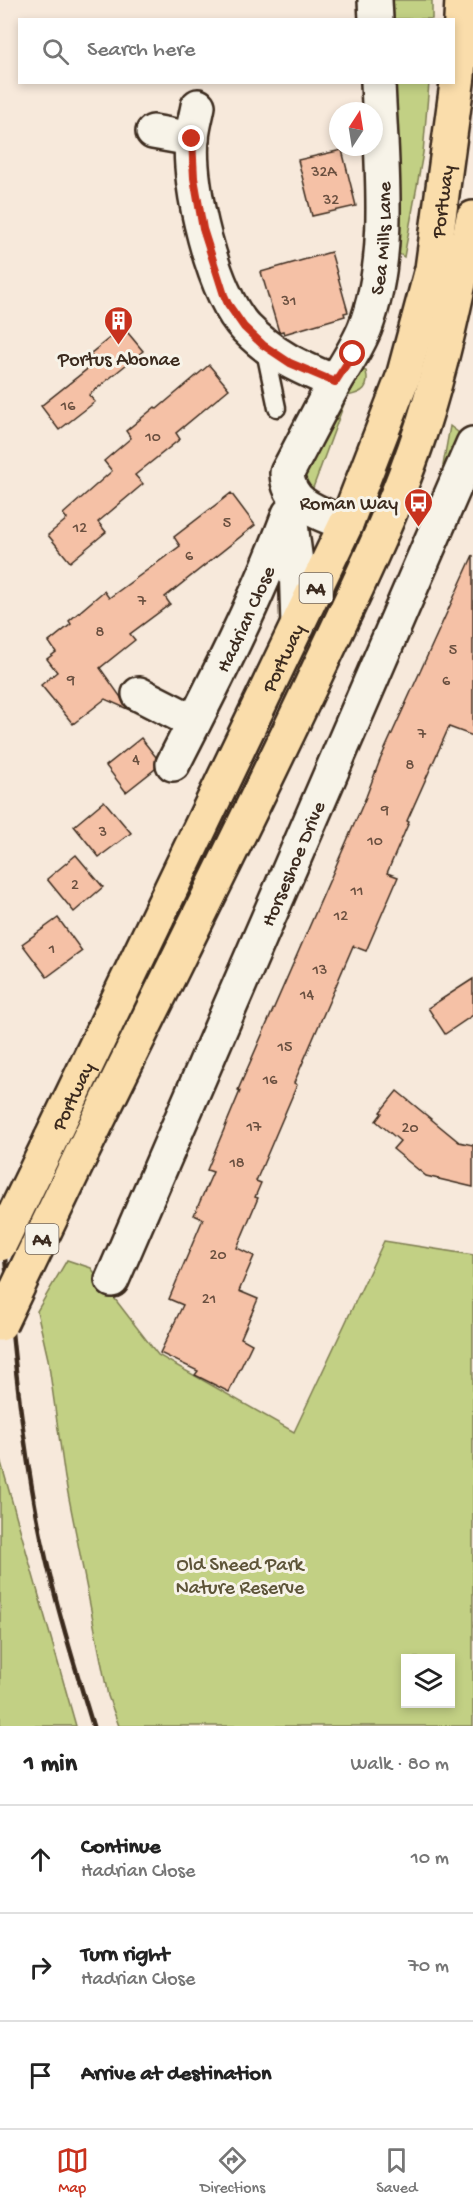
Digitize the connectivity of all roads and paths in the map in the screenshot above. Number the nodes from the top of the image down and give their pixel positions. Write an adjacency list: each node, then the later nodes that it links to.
1 (375, 0): 3 (street)
2 (462, 0): 16 (highway, Portway / A4)
3 (375, 18)
4 (378, 84): 11 (street, Sea Mills Lane)
5 (198, 106): 7 (street)
6 (153, 132): 7 (street)
7 (192, 139): 10 (street)
8 (471, 240): 9 (highway, Portway / A4)
9 (464, 303): 23 (highway, Portway / A4, bridge)
10 (263, 345): 12 (street); 13 (lane)
11 (353, 354): 12 (street, Hadrian Close)
12 (335, 382): 15 (street, Hadrian Close)
13 (277, 408)
14 (473, 444): 22 (street, Horseshoe Drive)
15 (288, 500): 16 (street); 17 (street, Hadrian Close); 19 (street, Hadrian Close)
16 (346, 524): 17 (highway, Portway / A4)
17 (298, 626): 21 (highway, Portway / A4, bridge)
18 (131, 689): 19 (street)
19 (194, 722): 20 (street, Hadrian Close)
20 (173, 764)
21 (0, 1244)
22 (112, 1280)
23 (0, 1324)

